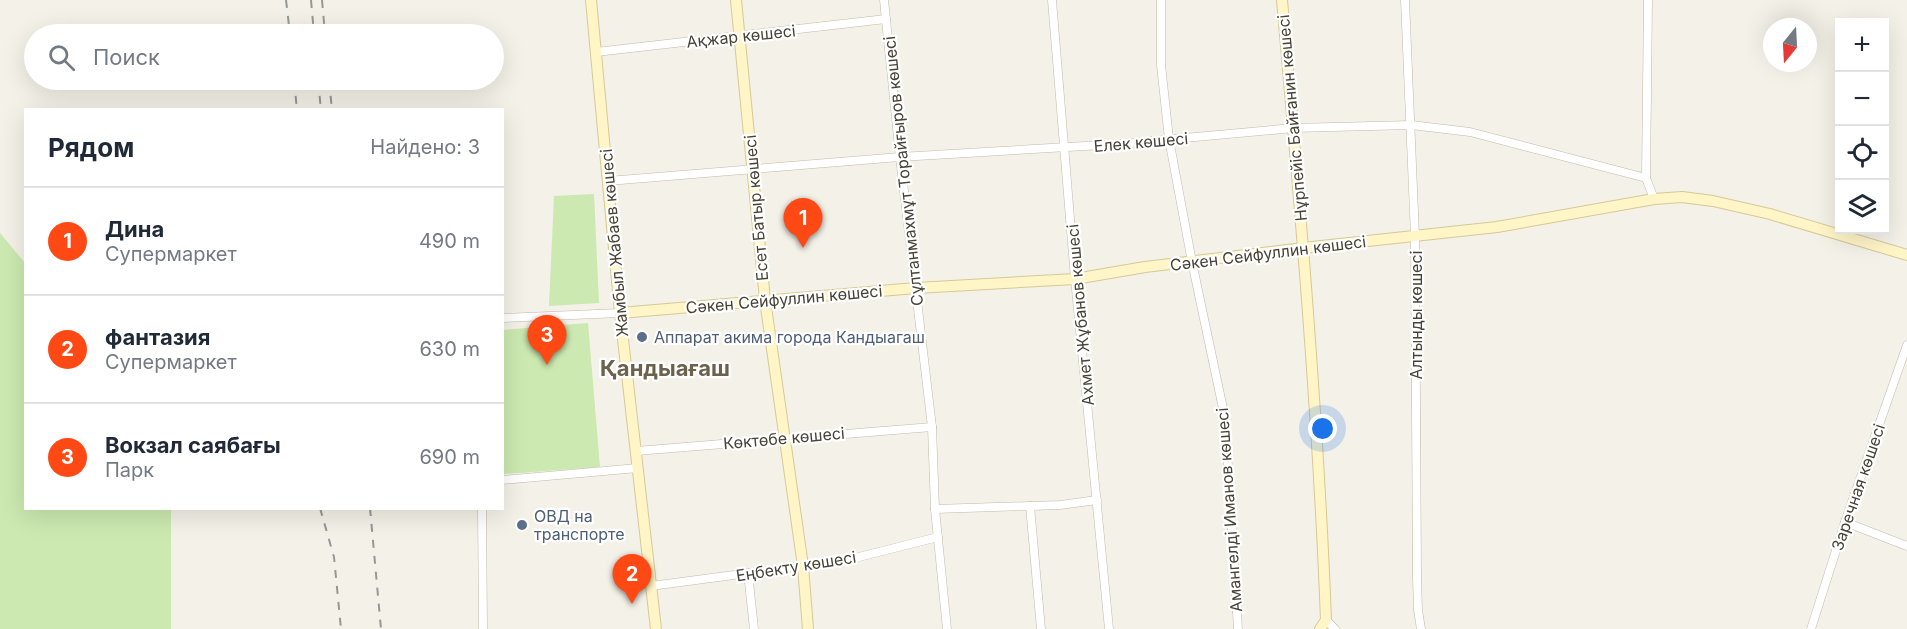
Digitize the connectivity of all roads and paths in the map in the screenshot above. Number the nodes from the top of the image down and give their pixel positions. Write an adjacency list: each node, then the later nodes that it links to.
1 (591, 0): 11 (street, Жамбыл Жабаев көшесі)
2 (736, 0): 10 (street, Есет Батыр көшесі)
3 (884, 0): 9 (street, Сұлтанмахмұт Торайғыров көшесі)
4 (1052, 0): 15 (street, Ахмет Жұбанов көшесі)
5 (1161, 0): 14 (street, Амангелді Иманов көшесі)
6 (1282, 0): 13 (street, Нұрпейіс Байғанин көшесі)
7 (1405, 0): 12 (street, Алтынды көшесі)
8 (1648, 0): 18 (street)
9 (886, 20): 10 (street, Ақжар көшесі); 16 (street, Сұлтанмахмұт Торайғыров көшесі)
10 (740, 37): 11 (street, Ақжар көшесі); 17 (street, Есет Батыр көшесі)
11 (596, 52): 19 (street, Жамбыл Жабаев көшесі)
12 (1411, 125): 13 (street, Елек көшесі); 18 (street, Елек көшесі); 21 (street, Алтынды көшесі)
13 (1293, 128): 14 (street, Елек көшесі); 22 (street, Нұрпейіс Байғанин көшесі)
14 (1169, 139): 15 (street, Елек көшесі); 24 (street, Амангелді Иманов көшесі)
15 (1065, 148): 16 (street, Елек көшесі); 25 (street, Ахмет Жұбанов көшесі)
16 (900, 157): 17 (street, Елек көшесі); 26 (street, Сұлтанмахмұт Торайғыров көшесі)
17 (752, 168): 19 (street, Елек көшесі); 27 (street, Есет Батыр көшесі)
18 (1646, 178): 20 (street)
19 (608, 181): 28 (street, Жамбыл Жабаев көшесі)
20 (1654, 199): 21 (street, Сәкен Сейфуллин көшесі); 23 (street, Сәкен Сейфуллин көшесі)
21 (1415, 236): 22 (street, Сәкен Сейфуллин көшесі); 56 (street, Алтынды көшесі)
22 (1303, 248): 24 (street, Сәкен Сейфуллин көшесі); 46 (street, Нұрпейіс Байғанин көшесі)
23 (1907, 255)
24 (1192, 262): 25 (street, Сәкен Сейфуллин көшесі); 54 (street, Амангелді Иманов көшесі)
25 (1075, 279): 26 (street, Сәкен Сейфуллин көшесі); 36 (street, Ахмет Жұбанов көшесі)
26 (916, 288): 27 (street, Сәкен Сейфуллин көшесі); 31 (street, Сұлтанмахмұт Торайғыров көшесі)
27 (765, 300): 28 (street, Сәкен Сейфуллин көшесі); 32 (street, Есет Батыр көшесі)
28 (620, 313): 29 (street); 33 (street, Жамбыл Жабаев көшесі)
29 (504, 318)
30 (1907, 345): 40 (street, Заречная көшесі)
31 (932, 427): 32 (street, Көктөбе көшесі); 38 (street, Сұлтанмахмұт Торайғыров көшесі)
32 (786, 438): 33 (street, Көктөбе көшесі); 43 (street, Есет Батыр көшесі)
33 (636, 451): 34 (street, Жамбыл Жабаев көшесі)
34 (638, 468): 35 (street); 45 (street, Жамбыл Жабаев көшесі)
35 (504, 480)
36 (1097, 500): 37 (street); 53 (street, Ахмет Жұбанов көшесі)
37 (1030, 506): 38 (street); 52 (street)
38 (935, 509): 41 (street, Сұлтанмахмұт Торайғыров көшесі)
39 (482, 510): 47 (street)
40 (1845, 522): 42 (street); 57 (street, Заречная көшесі)
41 (939, 537): 43 (street, Еңбекту көшесі); 51 (street, Сұлтанмахмұт Торайғыров көшесі)
42 (1907, 546)
43 (803, 566): 44 (street, Еңбекту көшесі); 50 (street, Есет Батыр көшесі)
44 (747, 573): 45 (street, Еңбекту көшесі); 49 (street)
45 (651, 586): 48 (street, Жамбыл Жабаев көшесі)
46 (1323, 625): 55 (street)
47 (483, 629)
48 (656, 629)
49 (754, 629)
50 (808, 629)
51 (946, 629)
52 (1041, 629)
53 (1109, 629)
54 (1238, 629)
55 (1335, 629)
56 (1421, 629)
57 (1811, 629)

